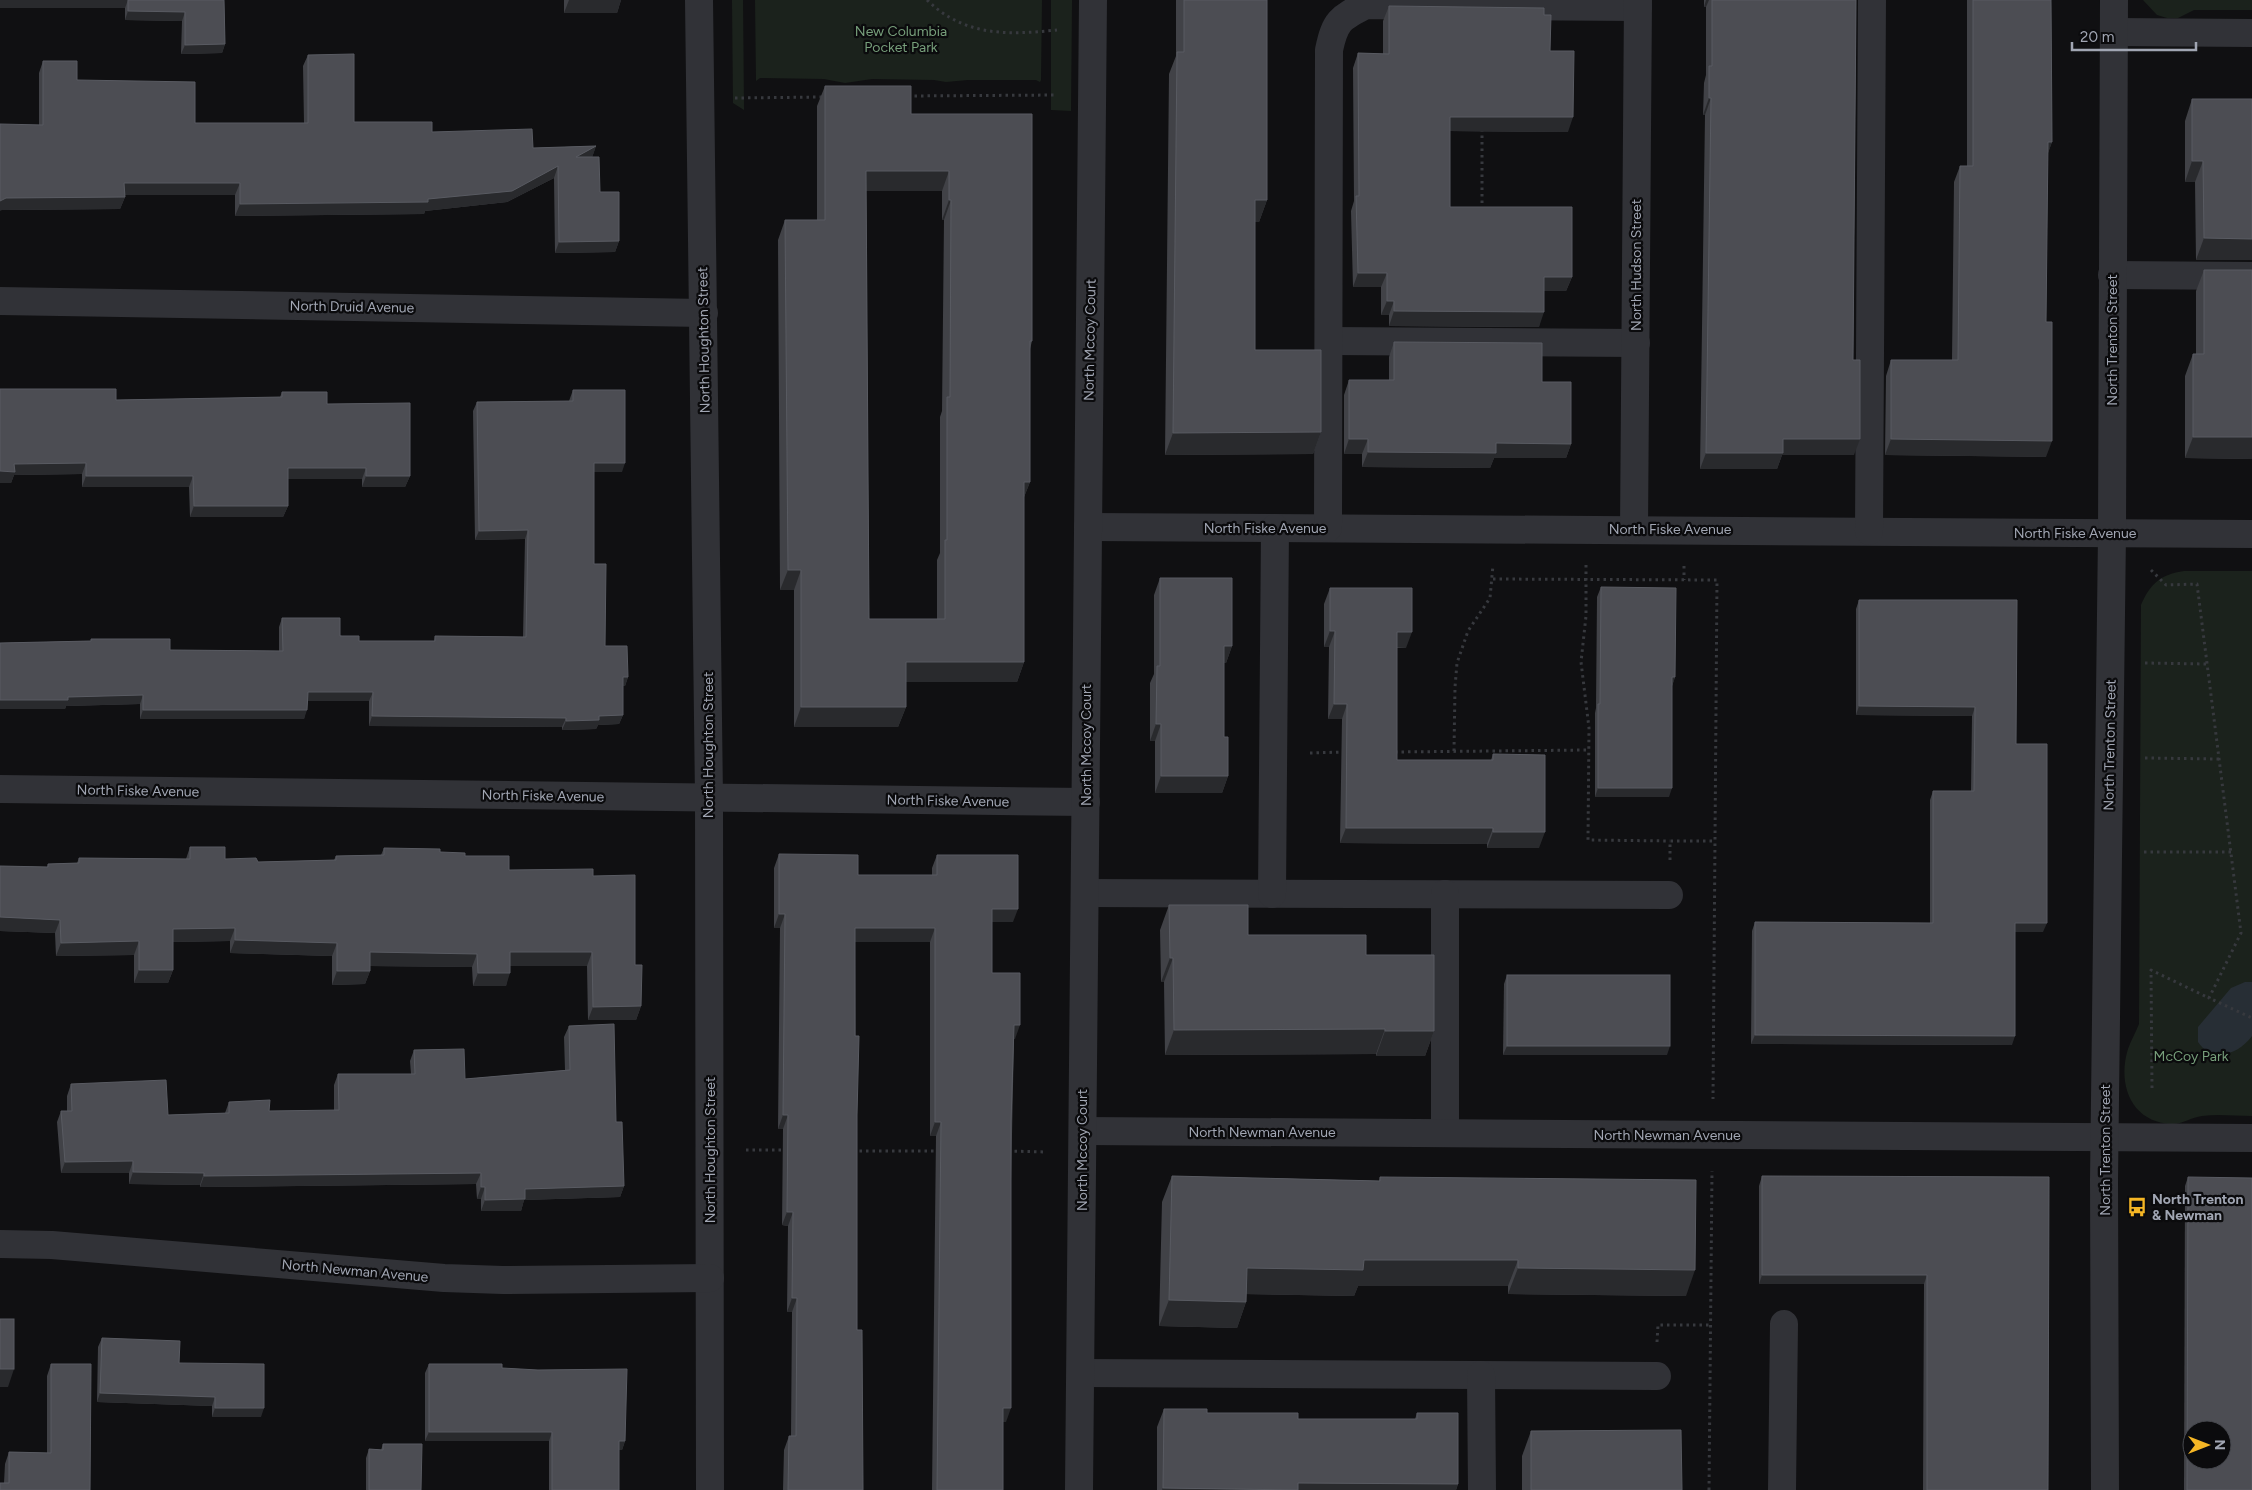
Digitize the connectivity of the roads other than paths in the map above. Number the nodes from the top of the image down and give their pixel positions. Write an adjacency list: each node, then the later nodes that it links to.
1 (699, 0): 11 (street, North Houghton Street)
2 (1092, 0): 14 (street, North Mccoy Court)
3 (1872, 0): 18 (street)
4 (2114, 0): 6 (street, North Trenton Street)
5 (1638, 4): 12 (street); 13 (street, North Hudson Street)
6 (2114, 32): 7 (street); 8 (street, North Trenton Street)
7 (2252, 33)
8 (2112, 275): 9 (street); 19 (street, North Trenton Street)
9 (2252, 276)
10 (0, 301): 11 (street, North Druid Avenue)
11 (704, 313): 22 (street, North Houghton Street)
12 (1329, 341): 13 (street); 16 (street)
13 (1636, 343): 17 (street, North Hudson Street)
14 (1088, 527): 15 (street, North Fiske Avenue); 23 (street, North Mccoy Court)
15 (1275, 528): 16 (street, North Fiske Avenue); 25 (street)
16 (1328, 528): 17 (street, North Fiske Avenue)
17 (1634, 529): 18 (street, North Fiske Avenue)
18 (1869, 531): 19 (street, North Fiske Avenue)
19 (2112, 533): 20 (street, North Fiske Avenue); 29 (street, North Trenton Street)
20 (2252, 534)
21 (0, 790): 22 (street, North Fiske Avenue)
22 (709, 798): 23 (street, North Fiske Avenue); 33 (street, North Houghton Street)
23 (1086, 802): 24 (street, North Mccoy Court)
24 (1085, 893): 25 (street); 31 (street, North Mccoy Court)
25 (1272, 894): 26 (street)
26 (1445, 894): 27 (street); 28 (street)
27 (1669, 895)
28 (1445, 1133): 29 (street, North Newman Avenue); 31 (street, North Newman Avenue)
29 (2105, 1136): 30 (street, North Newman Avenue); 42 (street, North Trenton Street)
30 (2252, 1138)
31 (1083, 1141): 35 (street, North Mccoy Court)
32 (0, 1244): 33 (street, North Newman Avenue)
33 (710, 1278): 38 (street, North Houghton Street)
34 (1784, 1324): 41 (street)
35 (1080, 1373): 36 (street); 39 (street, North Mccoy Court)
36 (1482, 1375): 37 (street); 40 (street)
37 (1657, 1376)
38 (710, 1490)
39 (1079, 1490)
40 (1482, 1490)
41 (1782, 1490)
42 (2105, 1490)

